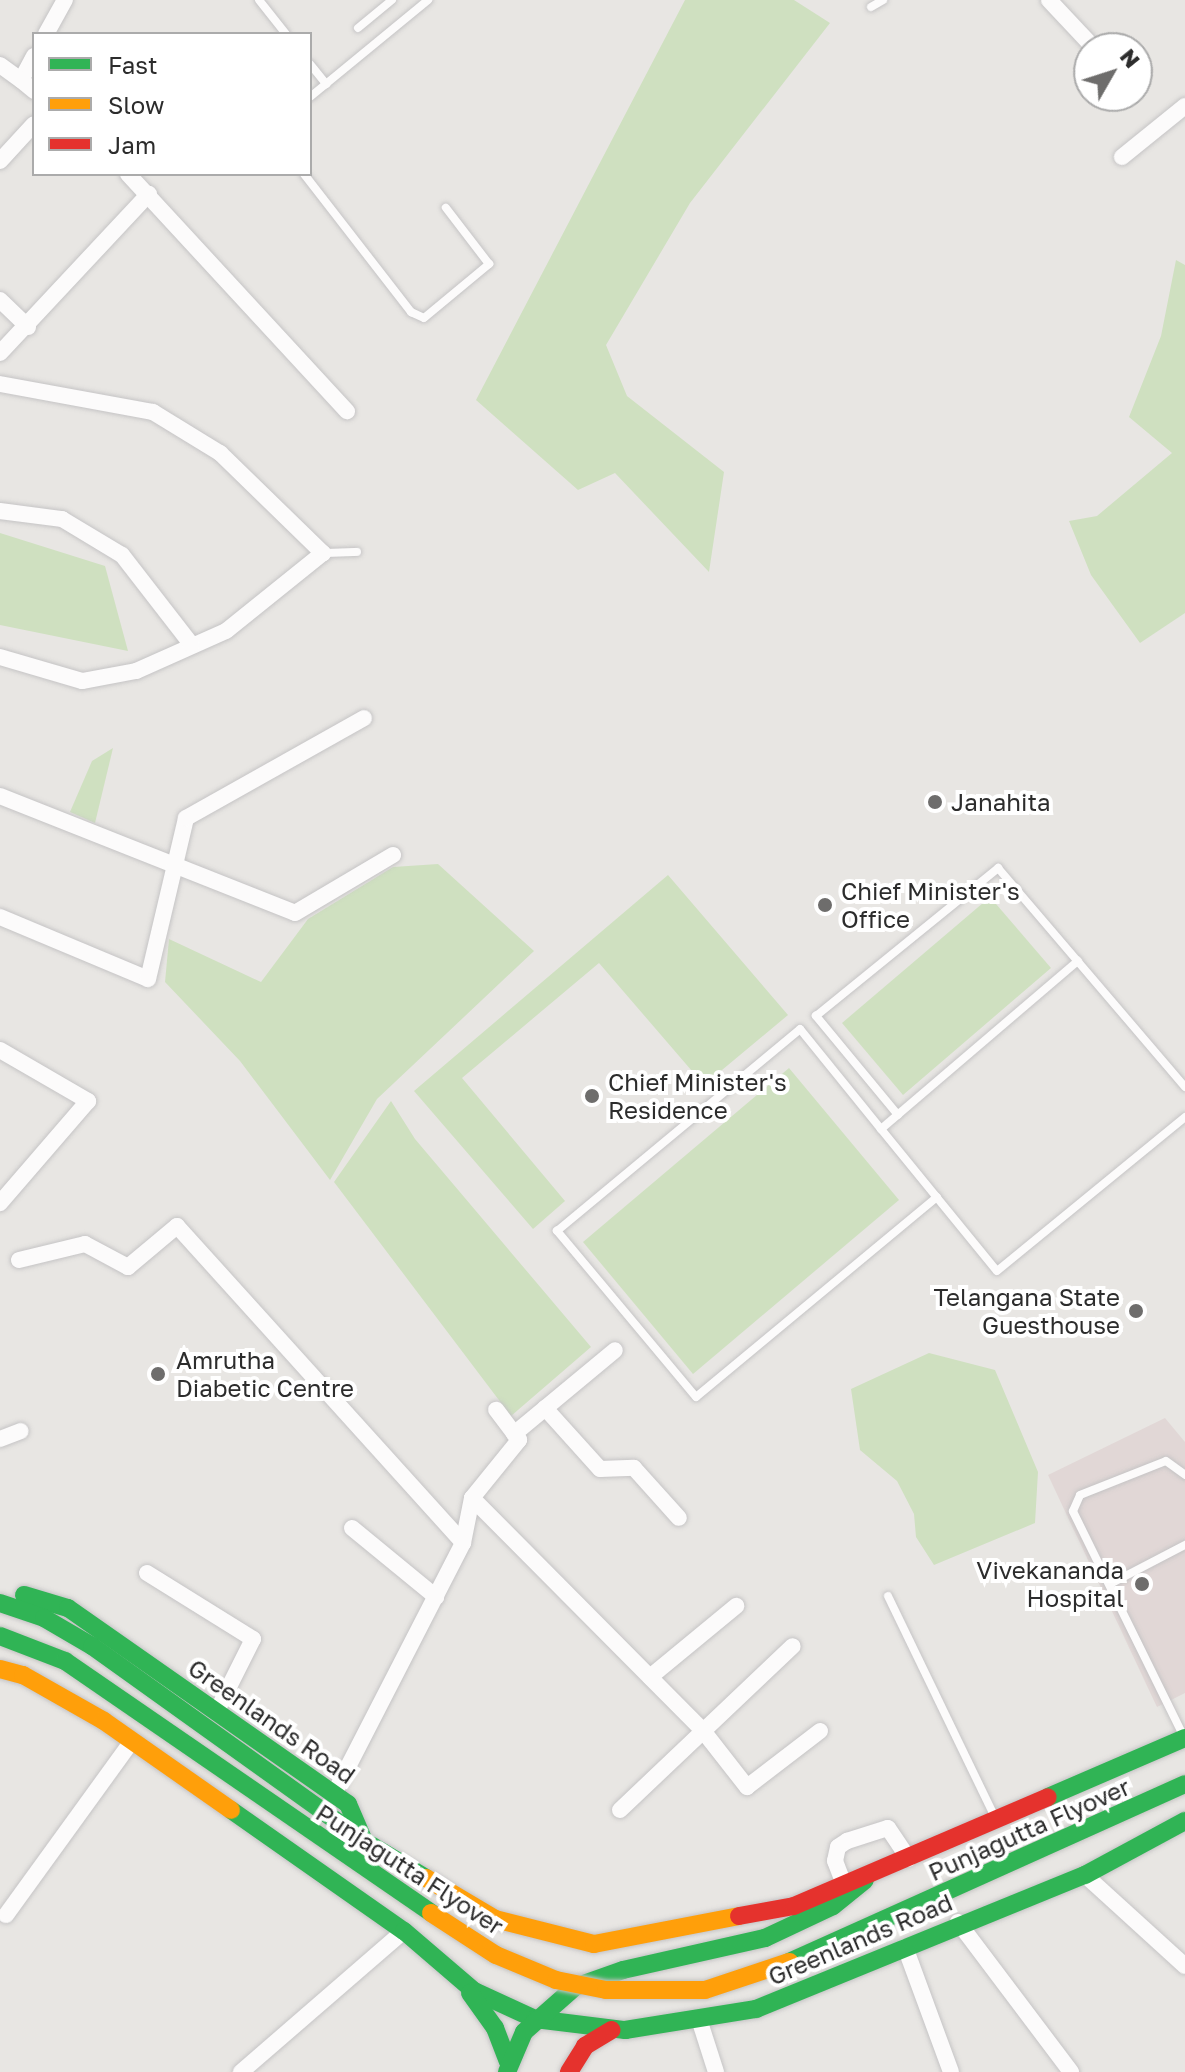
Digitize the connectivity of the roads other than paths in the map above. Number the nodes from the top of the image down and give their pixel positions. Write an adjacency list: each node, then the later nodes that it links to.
1 (65, 0): 9 (street)
2 (259, 0): 10 (lane)
3 (392, 0): 8 (lane)
4 (428, 0): 16 (lane)
5 (883, 0): 7 (lane)
6 (1049, 0): 11 (street)
7 (871, 7)
8 (358, 28)
9 (47, 32)
10 (284, 32)
11 (1079, 32)
12 (32, 60): 15 (street)
13 (0, 65): 15 (street)
14 (312, 66): 16 (lane)
15 (21, 80): 17 (street)
16 (326, 84): 18 (lane)
17 (32, 89)
18 (312, 95)
19 (1185, 106): 21 (street)
20 (32, 126): 22 (street)
21 (1122, 157)
22 (0, 161)
23 (130, 176): 25 (street)
24 (306, 176): 26 (lane)
25 (149, 194): 28 (street); 31 (street)
26 (446, 208)
27 (0, 300): 28 (street)
28 (28, 327): 29 (street)
29 (0, 353)
30 (0, 384): 34 (street)
31 (347, 411)
32 (0, 511): 35 (street)
33 (357, 552): 34 (lane)
34 (323, 553): 35 (street)
35 (191, 644): 36 (street)
36 (0, 657)
37 (364, 718): 40 (street)
38 (0, 796): 40 (street)
39 (393, 855): 40 (street)
40 (174, 867): 41 (street)
41 (1, 922)
42 (1078, 961): 44 (lane); 45 (lane); 45 (lane)
43 (0, 1050): 49 (street)
44 (1185, 1087)
45 (898, 1115): 47 (lane)
46 (1185, 1117): 48 (lane)
47 (881, 1129): 48 (lane); 48 (lane)
48 (937, 1197)
49 (0, 1203)
50 (19, 1260): 61 (street)
51 (615, 1350): 52 (street)
52 (545, 1408): 55 (street); 59 (street)
53 (496, 1410): 55 (street)
54 (21, 1431): 56 (street)
55 (514, 1434): 58 (street)
56 (0, 1439)
57 (1185, 1475): 64 (lane)
58 (472, 1498): 61 (street); 73 (street)
59 (679, 1518)
60 (352, 1528): 67 (street)
61 (463, 1543): 67 (street)
62 (1185, 1545): 64 (lane)
63 (147, 1573): 74 (street)
64 (1110, 1584): 77 (lane)
65 (0, 1589): 74 (main road, Greenlands Road)
66 (888, 1596): 82 (lane)
67 (436, 1597): 80 (street)
68 (0, 1603): 84 (main road, Punjagutta Flyover)
69 (736, 1606): 73 (street)
70 (0, 1636): 79 (main road, Punjagutta Flyover, bridge)
71 (793, 1646): 76 (street)
72 (0, 1669): 78 (main road, Greenlands Road)
73 (650, 1677): 76 (street)
74 (217, 1711): 80 (main road, Greenlands Road)
75 (820, 1731): 76 (street)
76 (704, 1732): 81 (street)
77 (1184, 1739): 82 (main road, Greenlands Road)
78 (132, 1741): 89 (street); 91 (main road, Greenlands Road)
79 (1185, 1784)
80 (334, 1794): 84 (main road, Greenlands Road)
81 (620, 1810)
82 (996, 1819): 85 (main road, Greenlands Road)
83 (1185, 1821): 86 (main road, Greenlands Road)
84 (364, 1841): 88 (main road, Greenlands Road)
85 (909, 1859): 87 (main road, Greenlands Road); 88 (street)
86 (1085, 1875): 90 (main road, Greenlands Road); 93 (street)
87 (867, 1879): 88 (main road, Greenlands Road); 95 (main road, Greenlands Road)
88 (845, 1887)
89 (6, 1915)
90 (958, 1922): 92 (main road, Greenlands Road); 103 (street)
91 (404, 1931): 94 (main road, Greenlands Road); 99 (street)
92 (905, 1947): 96 (main road, Greenlands Road); 102 (street)
93 (1185, 1966)
94 (447, 1970): 95 (main road, Greenlands Road); 98 (main road)
95 (535, 2019): 97 (main road, Greenlands Road); 98 (main road)
96 (699, 2019): 97 (main road, Greenlands Road); 101 (street)
97 (612, 2030): 100 (main road)
98 (508, 2067)
99 (241, 2072)
100 (569, 2072)
101 (716, 2072)
102 (951, 2072)
103 (1071, 2072)

